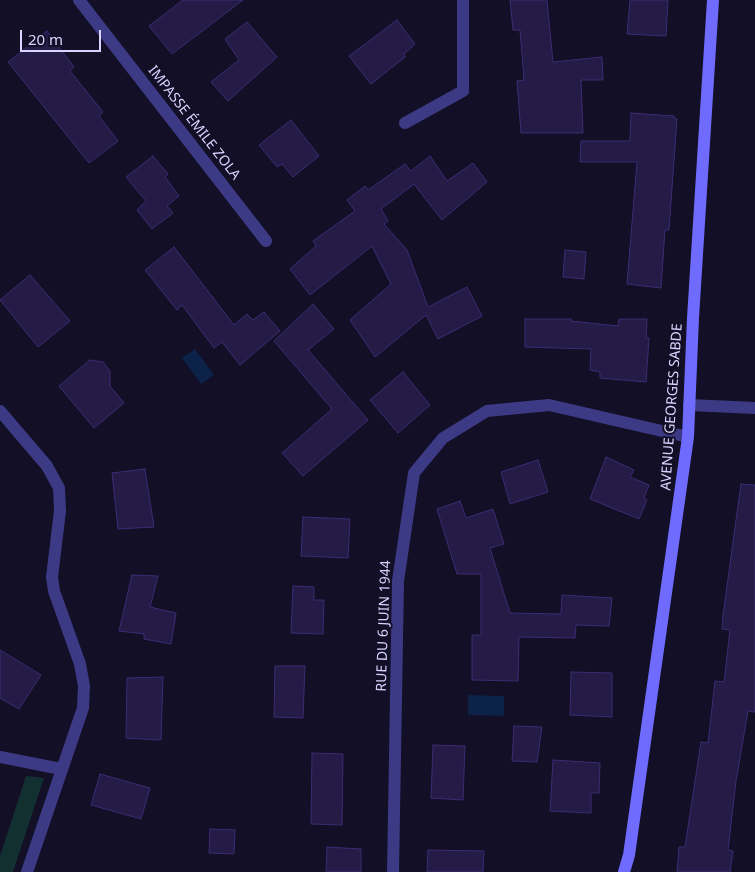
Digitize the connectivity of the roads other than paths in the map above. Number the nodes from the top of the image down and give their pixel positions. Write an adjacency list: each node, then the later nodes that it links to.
1 (79, 0): 5 (street, IMPASSE ÉMILE ZOLA)
2 (463, 0): 4 (street)
3 (713, 0): 6 (street, AVENUE GEORGES SABDE)
4 (405, 123)
5 (266, 241)
6 (689, 405): 7 (street); 9 (street, AVENUE GEORGES SABDE)
7 (755, 408)
8 (0, 411): 11 (street)
9 (688, 437): 13 (street, RUE DU 6 JUIN 1944); 14 (street, AVENUE GEORGES SABDE)
10 (0, 757): 11 (street)
11 (61, 769): 12 (street)
12 (27, 872)
13 (393, 872)
14 (624, 872)

